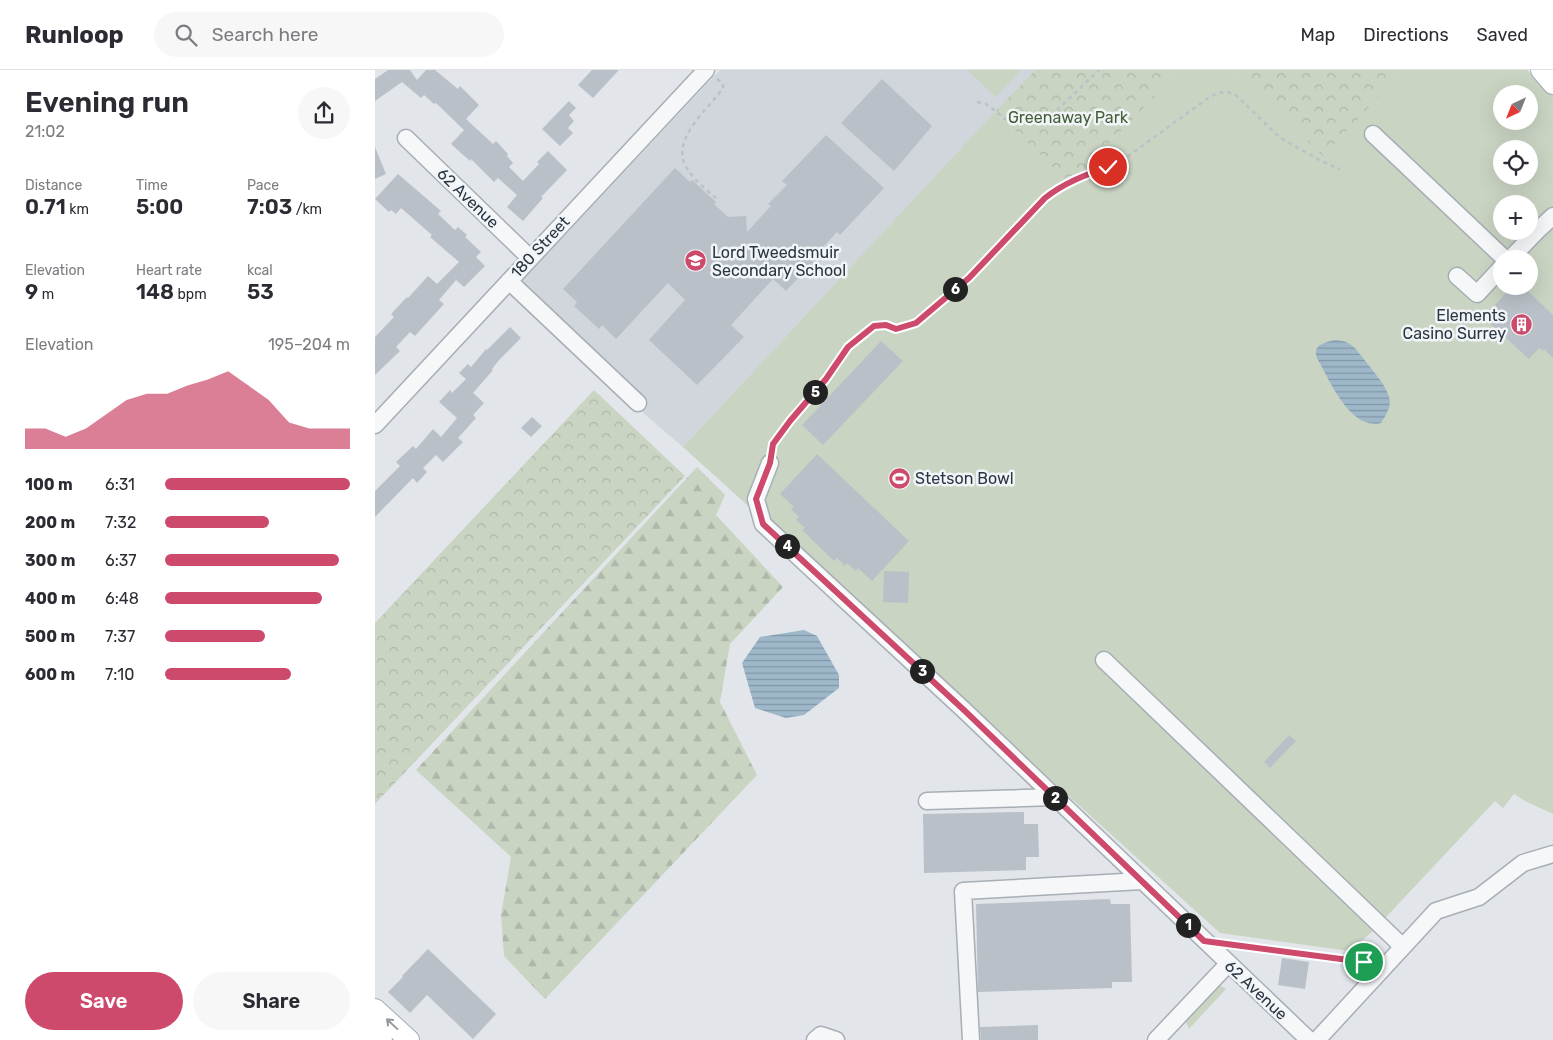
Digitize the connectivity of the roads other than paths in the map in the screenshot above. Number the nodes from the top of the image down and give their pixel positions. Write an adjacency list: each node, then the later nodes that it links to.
1 (1541, 70): 3 (main road)
2 (709, 75): 9 (street, 180 Street)
3 (1553, 84)
4 (1373, 134): 7 (street)
5 (406, 138): 9 (street, 62 Avenue)
6 (1553, 216): 8 (street)
7 (1495, 250)
8 (1519, 250)
9 (530, 258): 12 (street, 180 Street)
10 (1457, 276): 11 (street)
11 (1493, 277)
12 (509, 281): 13 (street); 14 (street, 180 Street)
13 (638, 403)
14 (375, 425)
15 (770, 463): 17 (street, 62 Avenue)
16 (1104, 660): 21 (street)
17 (1055, 797): 18 (street); 20 (street, 62 Avenue)
18 (927, 801)
19 (1553, 854): 21 (street)
20 (1142, 881): 22 (street, 62 Avenue); 29 (street)
21 (1403, 947): 32 (street)
22 (1228, 964): 30 (street); 31 (street, 62 Avenue)
23 (375, 1009): 26 (main road, one-way to 23)
24 (375, 1033): 25 (main road)
25 (382, 1040)
26 (409, 1040)
27 (815, 1040): 28 (street)
28 (835, 1040)
29 (971, 1040)
30 (1157, 1040)
31 (1309, 1040)
32 (1317, 1040)

